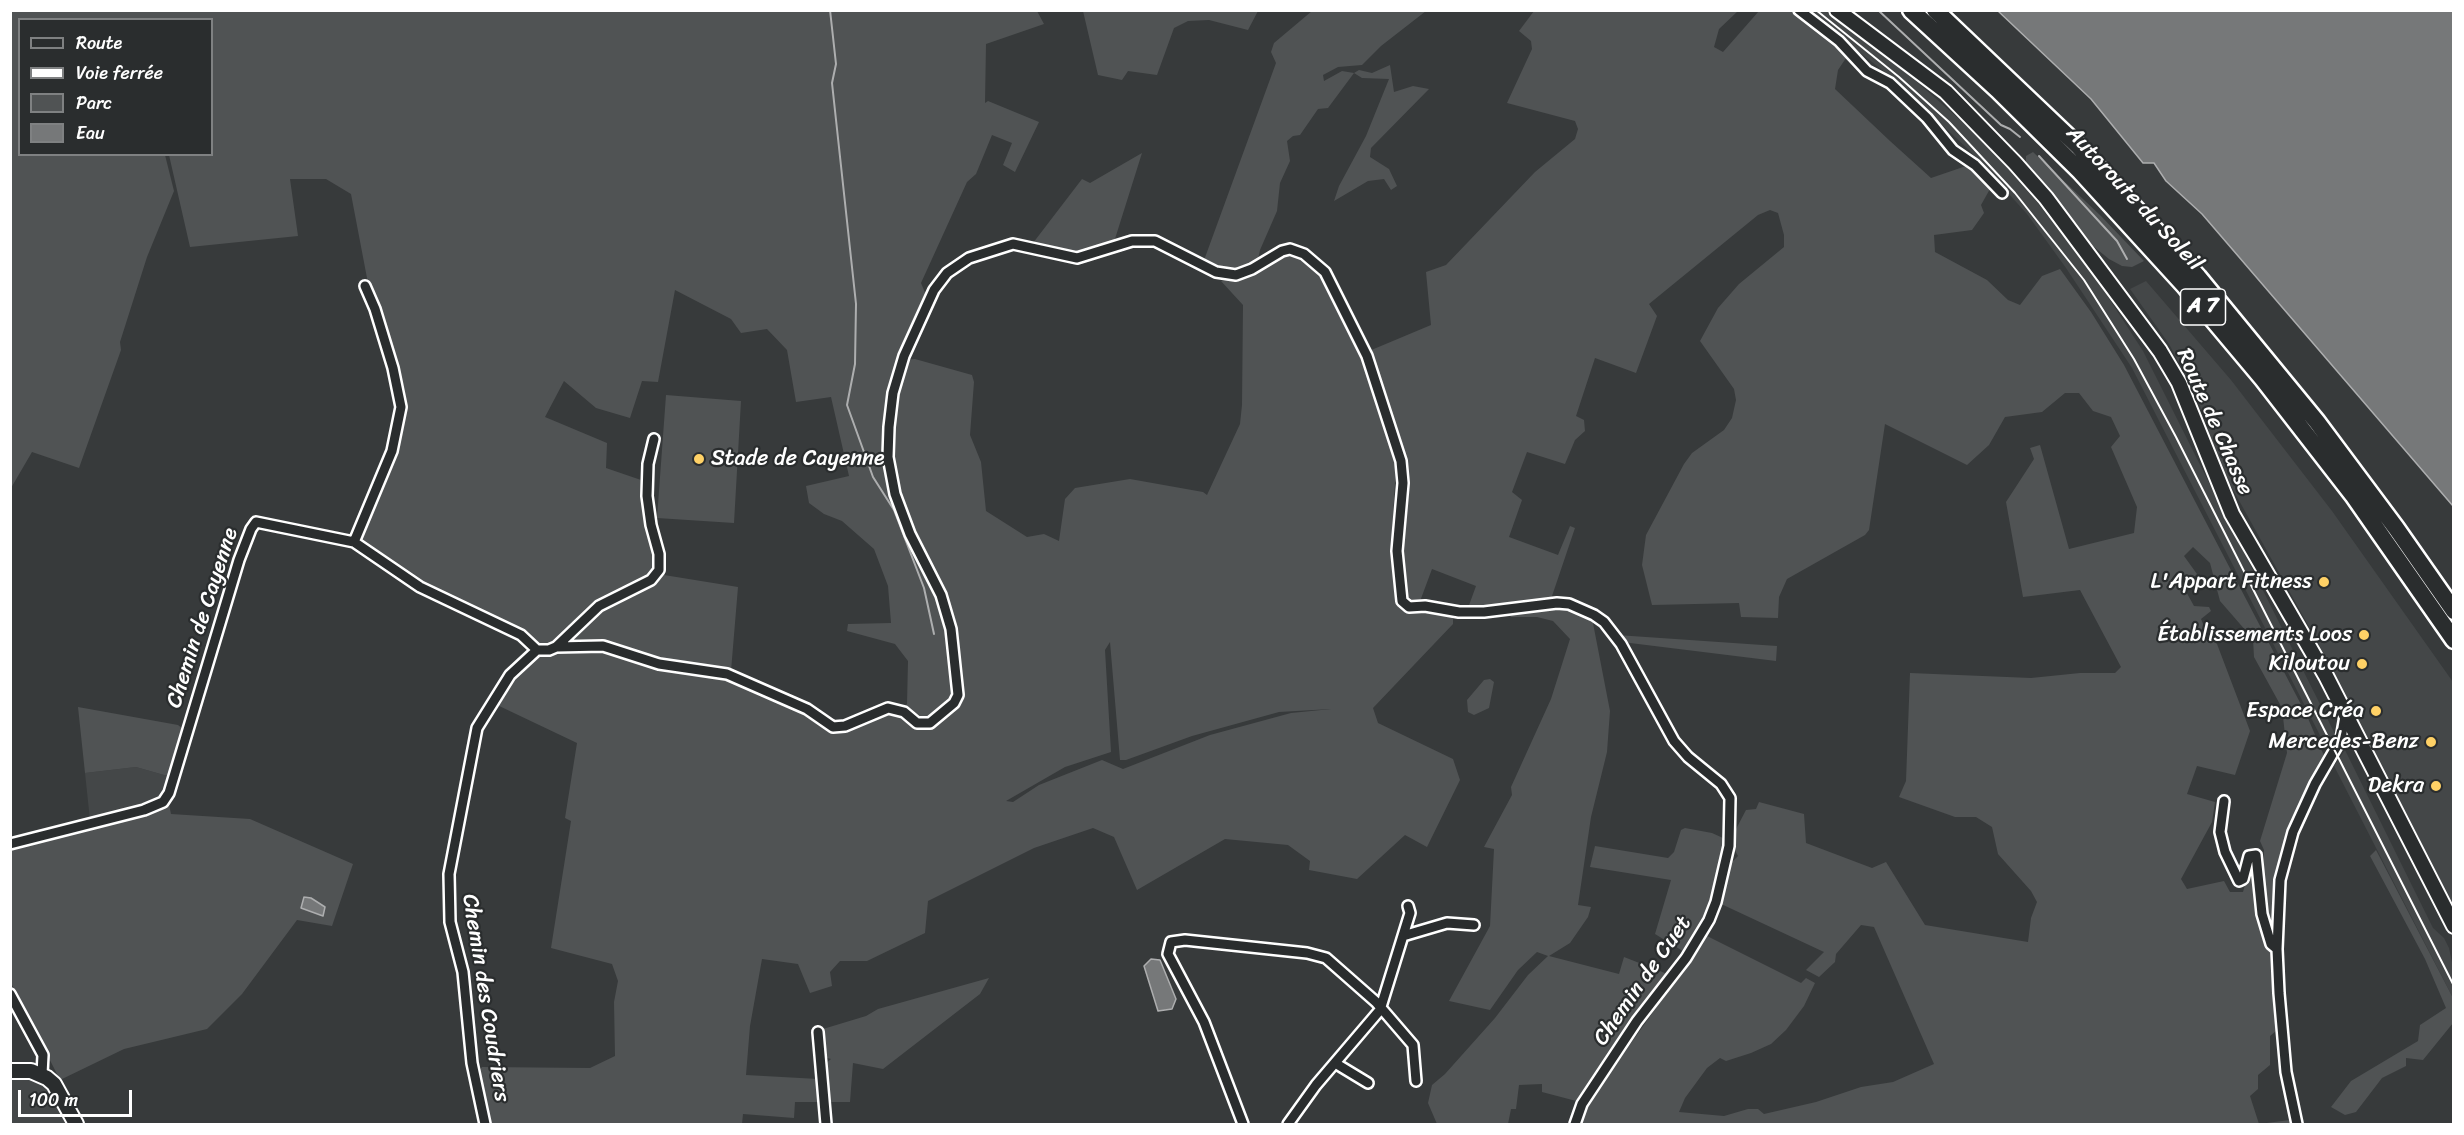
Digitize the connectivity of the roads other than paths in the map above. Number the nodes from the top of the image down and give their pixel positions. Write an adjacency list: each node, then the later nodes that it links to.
1 (1798, 10): 5 (street)
2 (1837, 10): 13 (main road, Route de Chasse)
3 (1911, 10): 10 (highway, Autoroute du Soleil / A 7)
4 (1935, 10): 9 (highway, Autoroute du Soleil / A 7)
5 (2002, 193)
6 (364, 286): 8 (street)
7 (654, 439): 11 (street)
8 (354, 542): 12 (street, Chemin de Cayenne); 15 (street, Chemin de Cayenne)
9 (2454, 611)
10 (2454, 640)
11 (556, 647): 12 (street); 34 (street, Chemin de Cuet)
12 (537, 650): 30 (street, Chemin des Coudriers)
13 (2345, 713): 18 (main road, Route de Chasse); 20 (street)
14 (2224, 801): 20 (street)
15 (10, 844)
16 (1408, 906): 19 (street)
17 (1474, 925): 19 (street)
18 (2454, 926)
19 (1403, 936): 22 (street)
20 (2277, 949): 35 (street)
21 (10, 994): 26 (street)
22 (1380, 1010): 24 (street); 27 (street); 32 (street)
23 (818, 1032): 31 (street)
24 (1335, 1063): 28 (street); 33 (street)
25 (10, 1071): 26 (main road)
26 (42, 1074): 29 (main road)
27 (1416, 1081)
28 (1368, 1083)
29 (76, 1125)
30 (485, 1125)
31 (825, 1125)
32 (1243, 1125)
33 (1288, 1125)
34 (1575, 1125)
35 (2297, 1125)

